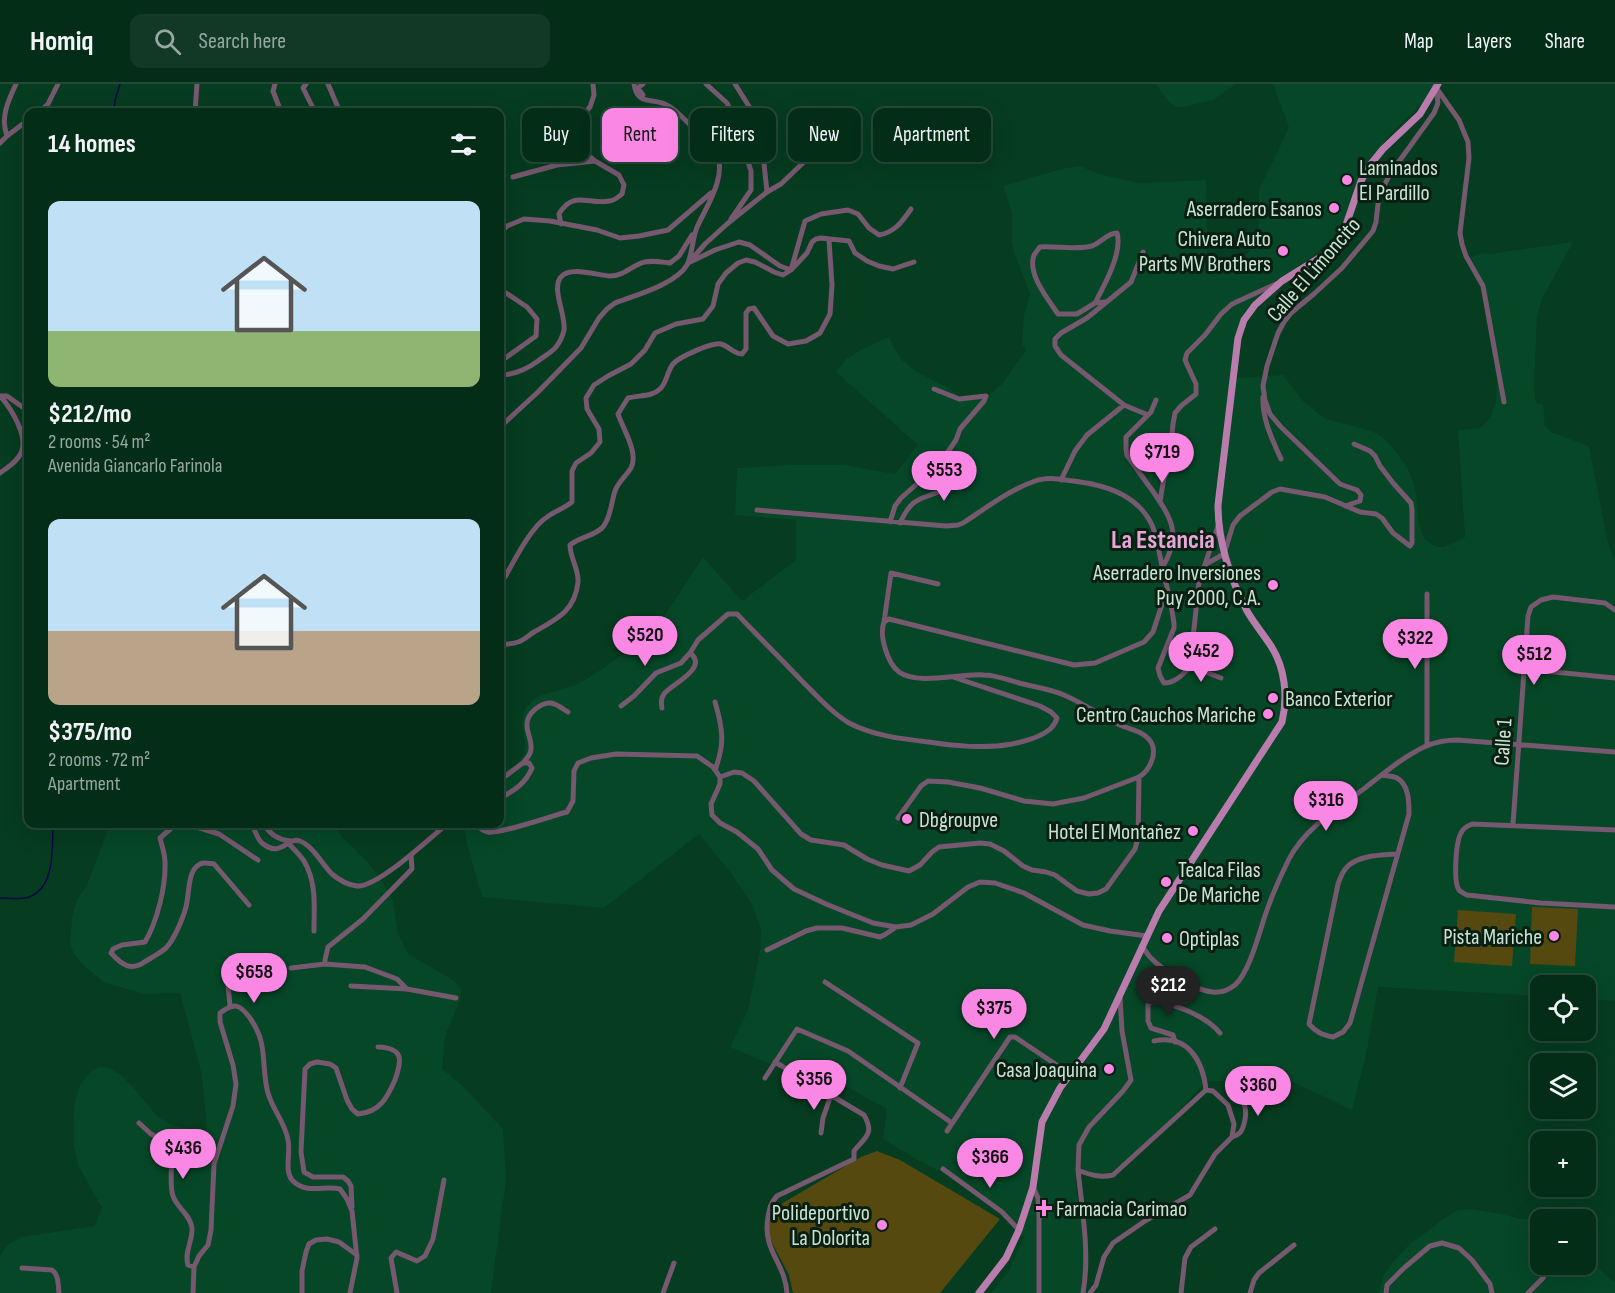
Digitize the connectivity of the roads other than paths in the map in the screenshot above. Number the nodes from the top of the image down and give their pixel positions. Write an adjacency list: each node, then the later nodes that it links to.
1 (58, 84): 14 (street)
2 (197, 84): 15 (street)
3 (275, 84): 16 (street)
4 (306, 84): 17 (street)
5 (328, 84): 18 (street)
6 (593, 84): 22 (street)
7 (634, 84): 25 (street)
8 (643, 84): 13 (street)
9 (706, 84): 29 (street)
10 (735, 84): 26 (street)
11 (14, 85): 20 (street)
12 (1437, 86): 37 (main road); 43 (street, Calle El Limoncito); 47 (street)
13 (643, 94)
14 (44, 108)
15 (195, 108)
16 (280, 108)
17 (313, 108)
18 (338, 108)
19 (24, 123): 20 (street)
20 (7, 136): 21 (street)
21 (0, 143)
22 (595, 161): 24 (street); 28 (street)
23 (804, 162): 26 (street)
24 (513, 177)
25 (714, 191): 28 (street); 31 (street)
26 (768, 192): 29 (street)
27 (911, 210): 36 (street)
28 (561, 224): 30 (street)
29 (727, 224): 35 (street)
30 (504, 229)
31 (695, 230): 35 (street); 42 (street)
32 (829, 240): 34 (street); 36 (street); 72 (street)
33 (1143, 252): 39 (street)
34 (914, 262)
35 (688, 263): 36 (street); 51 (street)
36 (791, 270): 66 (street)
37 (1282, 281): 57 (street); 62 (main road)
38 (504, 293): 41 (street)
39 (1105, 302): 40 (street); 48 (street)
40 (1095, 303): 40 (street)
41 (504, 357)
42 (504, 375)
43 (1263, 386): 53 (street); 58 (street, Calle El Limoncito)
44 (933, 389): 60 (street)
45 (0, 396): 49 (street); 55 (street)
46 (1156, 400): 50 (street)
47 (1504, 402)
48 (1124, 405): 50 (street); 56 (street)
49 (24, 408)
50 (1148, 415): 57 (street)
51 (504, 423)
52 (1354, 444): 58 (street)
53 (1281, 459)
54 (972, 468): 61 (street)
55 (0, 473)
56 (1061, 480): 61 (street); 65 (street)
57 (1160, 501): 65 (street)
58 (1345, 506): 63 (street)
59 (757, 510): 60 (street)
60 (890, 522): 61 (street)
61 (900, 523)
62 (1218, 526): 63 (main road); 64 (street)
63 (1224, 554): 64 (street); 110 (main road)
64 (1206, 564): 74 (street)
65 (1162, 568): 68 (street)
66 (504, 578)
67 (938, 584): 71 (street)
68 (1167, 589): 71 (street); 74 (street)
69 (1427, 594): 84 (street)
70 (1615, 610): 75 (street, Calle 1)
71 (884, 622): 76 (street)
72 (504, 644)
73 (690, 653): 76 (street); 80 (street); 81 (street)
74 (1190, 666): 77 (street)
75 (1523, 669): 78 (street); 83 (street, Calle 1)
76 (951, 676): 91 (street)
77 (1221, 678)
78 (1615, 678)
79 (715, 702): 87 (street)
80 (621, 706)
81 (662, 708)
82 (568, 712): 86 (street)
83 (1518, 745): 84 (street); 85 (street); 94 (street, Calle 1)
84 (1427, 746): 88 (street)
85 (1615, 752)
86 (524, 763): 89 (street); 92 (street)
87 (715, 770): 90 (street); 100 (street)
88 (1382, 774): 103 (street); 111 (street)
89 (504, 777)
90 (720, 777): 91 (street); 108 (street)
91 (1138, 777): 93 (street)
92 (504, 796)
93 (898, 818)
94 (1513, 824): 101 (street); 107 (street)
95 (171, 828): 106 (street)
96 (200, 828): 105 (street)
97 (253, 828): 102 (street)
98 (267, 828): 102 (street)
99 (442, 828): 104 (street)
100 (479, 828)
101 (1615, 830)
102 (290, 842): 104 (street); 109 (street)
103 (1397, 854): 103 (street)
104 (411, 855): 114 (street)
105 (258, 860)
106 (249, 905)
107 (1615, 907)
108 (896, 927): 110 (street); 112 (street)
109 (314, 931)
110 (1147, 936): 111 (main road)
111 (1142, 946): 119 (main road)
112 (767, 950)
113 (229, 962): 121 (street)
114 (325, 964): 115 (street); 118 (street)
115 (291, 968)
116 (825, 982): 130 (street)
117 (351, 986): 118 (street)
118 (407, 989): 120 (street)
119 (1120, 995): 127 (main road); 139 (street)
120 (456, 998)
121 (230, 1006): 142 (street); 148 (street)
122 (1220, 1033): 124 (street)
123 (1154, 1041): 124 (street)
124 (1175, 1042): 131 (street)
125 (378, 1047): 142 (street)
126 (775, 1062): 128 (street); 130 (street); 132 (street)
127 (1070, 1074): 134 (street); 141 (main road)
128 (765, 1078)
129 (1234, 1084): 137 (street)
130 (900, 1088): 134 (street)
131 (1206, 1090): 137 (street); 139 (street)
132 (831, 1095): 136 (street); 157 (street)
133 (139, 1123): 148 (street)
134 (952, 1123): 135 (street)
135 (947, 1131)
136 (821, 1133)
137 (1232, 1137): 161 (street)
138 (943, 1170): 144 (street)
139 (1078, 1170): 160 (street)
140 (444, 1180): 155 (street)
141 (1033, 1187): 144 (main road); 159 (street)
142 (352, 1211): 146 (street)
143 (1215, 1228): 162 (street)
144 (1019, 1230): 158 (main road)
145 (1294, 1245): 163 (street)
146 (357, 1255): 153 (street); 154 (street)
147 (674, 1263): 156 (street)
148 (194, 1267): 152 (street)
149 (22, 1268): 151 (street)
150 (1544, 1275): 166 (street)
151 (59, 1293)
152 (193, 1293)
153 (302, 1293)
154 (350, 1293)
155 (397, 1293)
156 (663, 1293)
157 (787, 1293)
158 (979, 1293)
159 (1039, 1293)
160 (1083, 1293)
161 (1090, 1293)
162 (1181, 1293)
163 (1250, 1293)
164 (1386, 1293): 165 (street)
165 (1492, 1293)
166 (1528, 1293)

